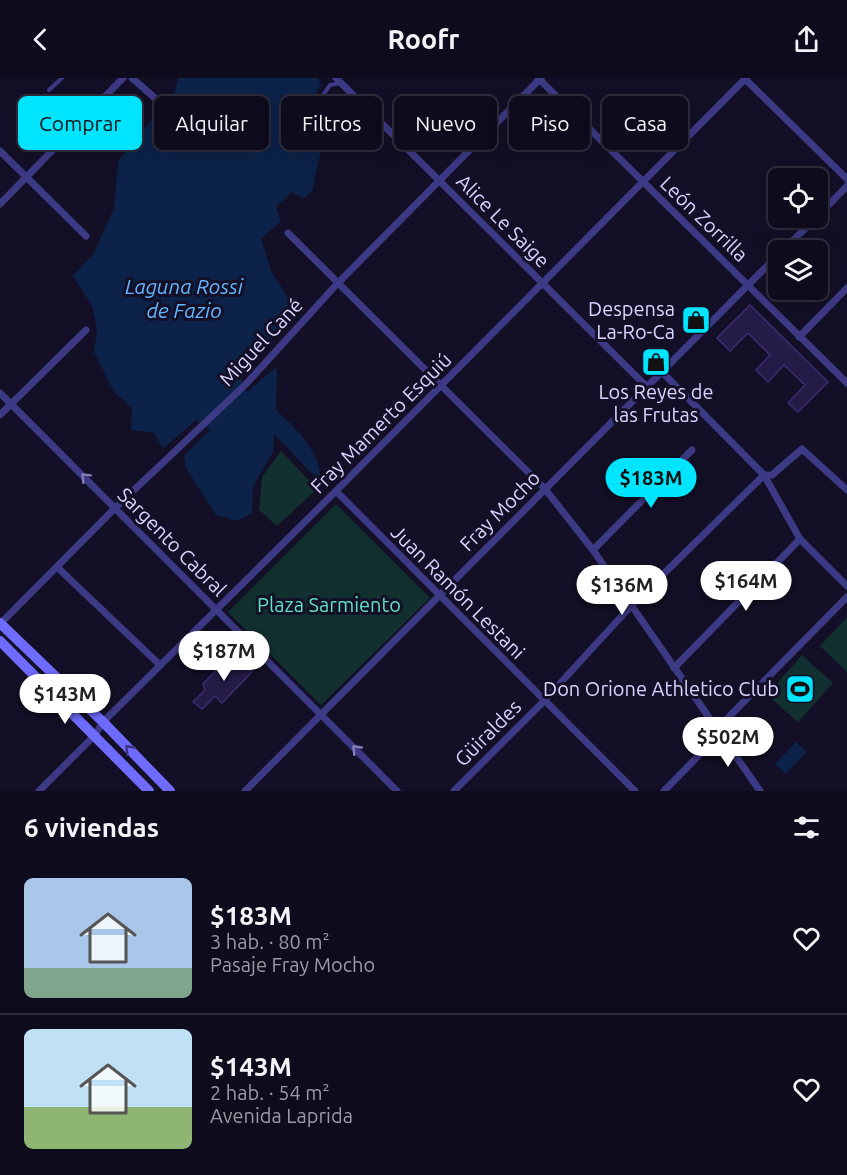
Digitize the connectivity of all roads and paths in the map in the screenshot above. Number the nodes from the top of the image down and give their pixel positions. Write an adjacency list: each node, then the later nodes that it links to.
1 (62, 78): 7 (lane)
2 (123, 78): 11 (street)
3 (132, 78): 9 (street)
4 (540, 78): 13 (street, Miguel Cané); 14 (street, León Zorrilla)
5 (745, 78): 12 (street); 14 (street, Fray Mamerto Esquiú)
6 (341, 80): 8 (lane); 13 (street, Alice Le Saige)
7 (49, 90)
8 (322, 96)
9 (154, 97)
10 (0, 151): 11 (street)
11 (27, 177): 16 (street); 20 (street)
12 (847, 179)
13 (439, 180): 23 (street, Alice Le Saige); 24 (street, Miguel Cané)
14 (642, 181): 23 (street, Fray Mamerto Esquiú); 25 (street, León Zorrilla)
15 (847, 186): 17 (street)
16 (0, 204)
17 (828, 206)
18 (806, 228): 21 (street)
19 (288, 233): 24 (street)
20 (86, 236)
21 (793, 240)
22 (768, 265): 25 (street, Fray Mocho)
23 (541, 283): 31 (street, Fray Mamerto Esquiú); 32 (street, Alice Le Saige)
24 (337, 285): 31 (street); 41 (street, Miguel Cané)
25 (749, 285): 28 (street, León Zorrilla); 29 (street, Fray Mocho)
26 (847, 288): 28 (street)
27 (86, 330): 34 (street)
28 (799, 337): 30 (street, León Zorrilla)
29 (662, 372): 32 (street, Fray Mocho); 37 (street)
30 (847, 383)
31 (440, 387): 38 (street); 40 (street, Fray Mamerto Esquiú)
32 (648, 387): 38 (street, Fray Mocho)
33 (0, 393): 34 (street, Sargento Cabral)
34 (11, 404): 35 (street); 41 (street, Sargento Cabral, one-way to 34)
35 (0, 416)
36 (692, 450): 43 (street)
37 (764, 475): 39 (street, Güiraldes); 42 (street); 48 (street, Güiraldes)
38 (545, 489): 43 (street); 46 (street, Fray Mocho)
39 (847, 490)
40 (336, 491): 46 (street, Juan Ramón Lestani); 49 (street, Fray Mamerto Esquiú)
41 (115, 508): 44 (street, Miguel Cané); 49 (street, Sargento Cabral)
42 (800, 539): 45 (street); 53 (street)
43 (592, 550): 48 (street)
44 (57, 567): 50 (street, Miguel Cané); 52 (street)
45 (847, 586)
46 (439, 597): 54 (street, Juan Ramón Lestani); 55 (street, Fray Mocho)
47 (847, 597): 57 (street)
48 (630, 607): 53 (street); 54 (street, Güiraldes)
49 (216, 610): 52 (street, Fray Mamerto Esquiú); 55 (street, Sargento Cabral)
50 (0, 624): 56 (main road)
51 (0, 641): 58 (main road)
52 (160, 665): 56 (street, Fray Mamerto Esquiú)
53 (674, 668): 57 (street)
54 (543, 702): 64 (street, Güiraldes); 65 (street, Juan Ramón Lestani)
55 (320, 714): 62 (street, Fray Mocho); 63 (street, Sargento Cabral, one-way to 55)
56 (103, 722): 58 (street, Fray Mamerto Esquiú); 61 (main road, one-way to 56)
57 (716, 730): 66 (street); 67 (street)
58 (94, 735): 59 (street, Fray Mamerto Esquiú); 60 (main road)
59 (39, 791)
60 (149, 791)
61 (170, 791)
62 (245, 791)
63 (397, 791)
64 (454, 791)
65 (635, 791)
66 (664, 791)
67 (760, 791)

